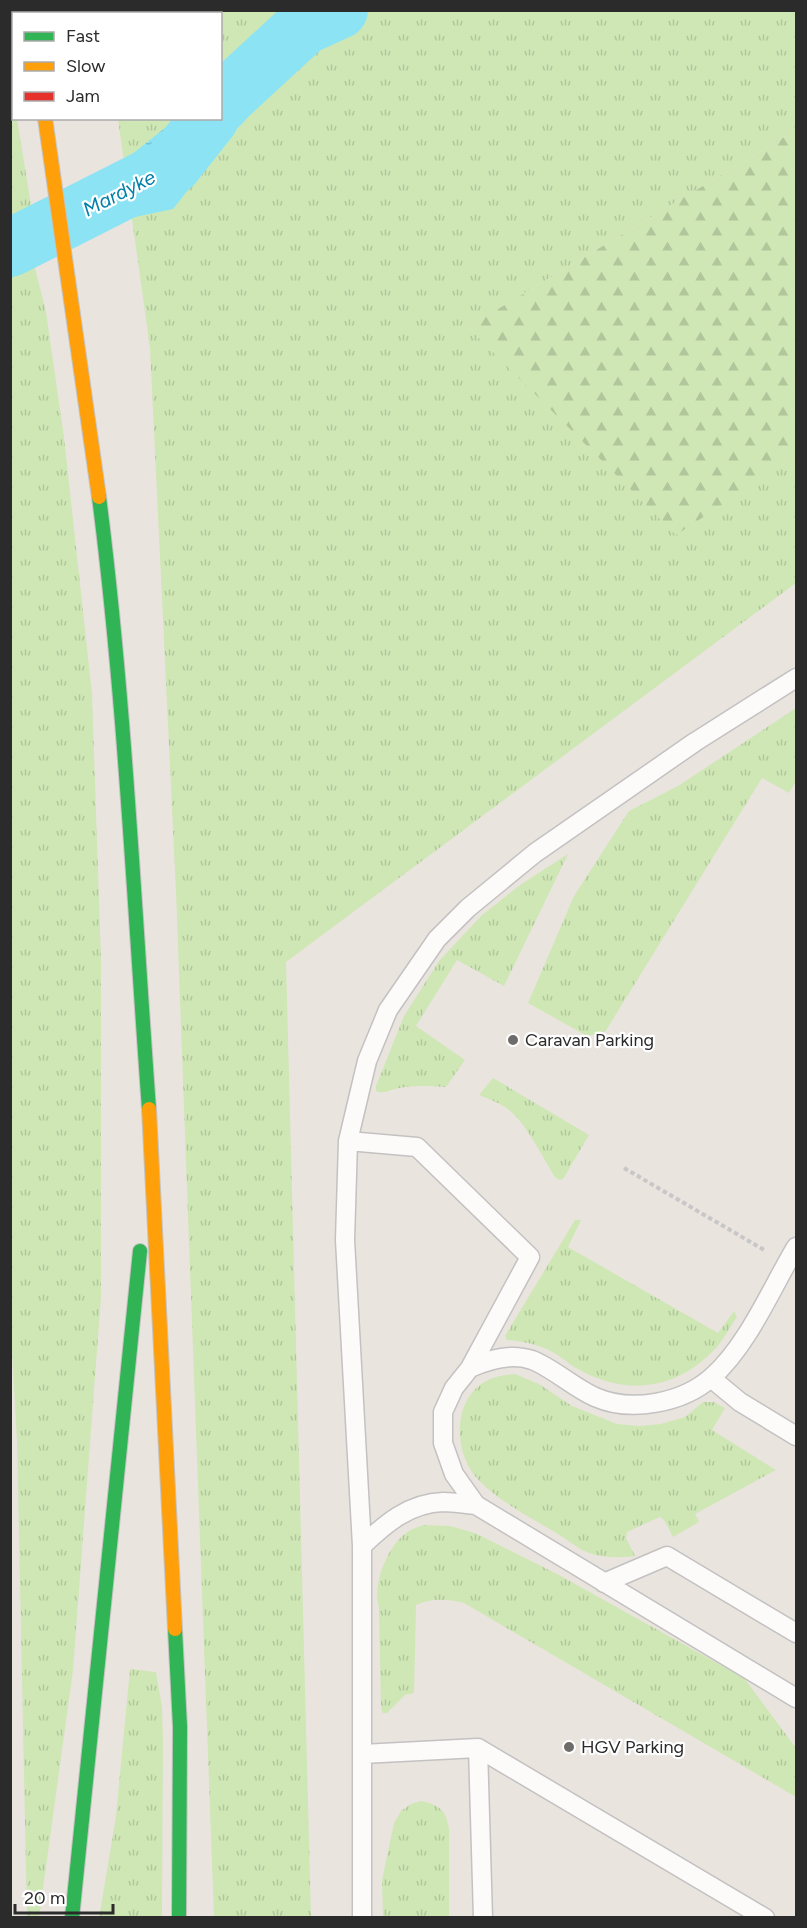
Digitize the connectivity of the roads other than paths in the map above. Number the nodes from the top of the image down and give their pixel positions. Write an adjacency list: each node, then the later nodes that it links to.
1 (45, 120): 4 (highway)
2 (796, 678): 3 (lane)
3 (348, 1141): 6 (lane); 10 (lane)
4 (151, 1144): 17 (highway); 18 (highway)
5 (792, 1255): 7 (lane)
6 (470, 1368): 7 (lane); 9 (lane)
7 (711, 1378): 8 (lane)
8 (796, 1436)
9 (476, 1505): 10 (lane); 11 (lane)
10 (362, 1546): 16 (lane)
11 (604, 1583): 12 (lane); 13 (lane)
12 (796, 1633)
13 (792, 1695): 14 (lane)
14 (796, 1713)
15 (478, 1748): 16 (lane); 20 (lane); 21 (lane)
16 (362, 1754): 19 (lane)
17 (72, 1917)
18 (179, 1917)
19 (362, 1917)
20 (483, 1917)
21 (765, 1917)

